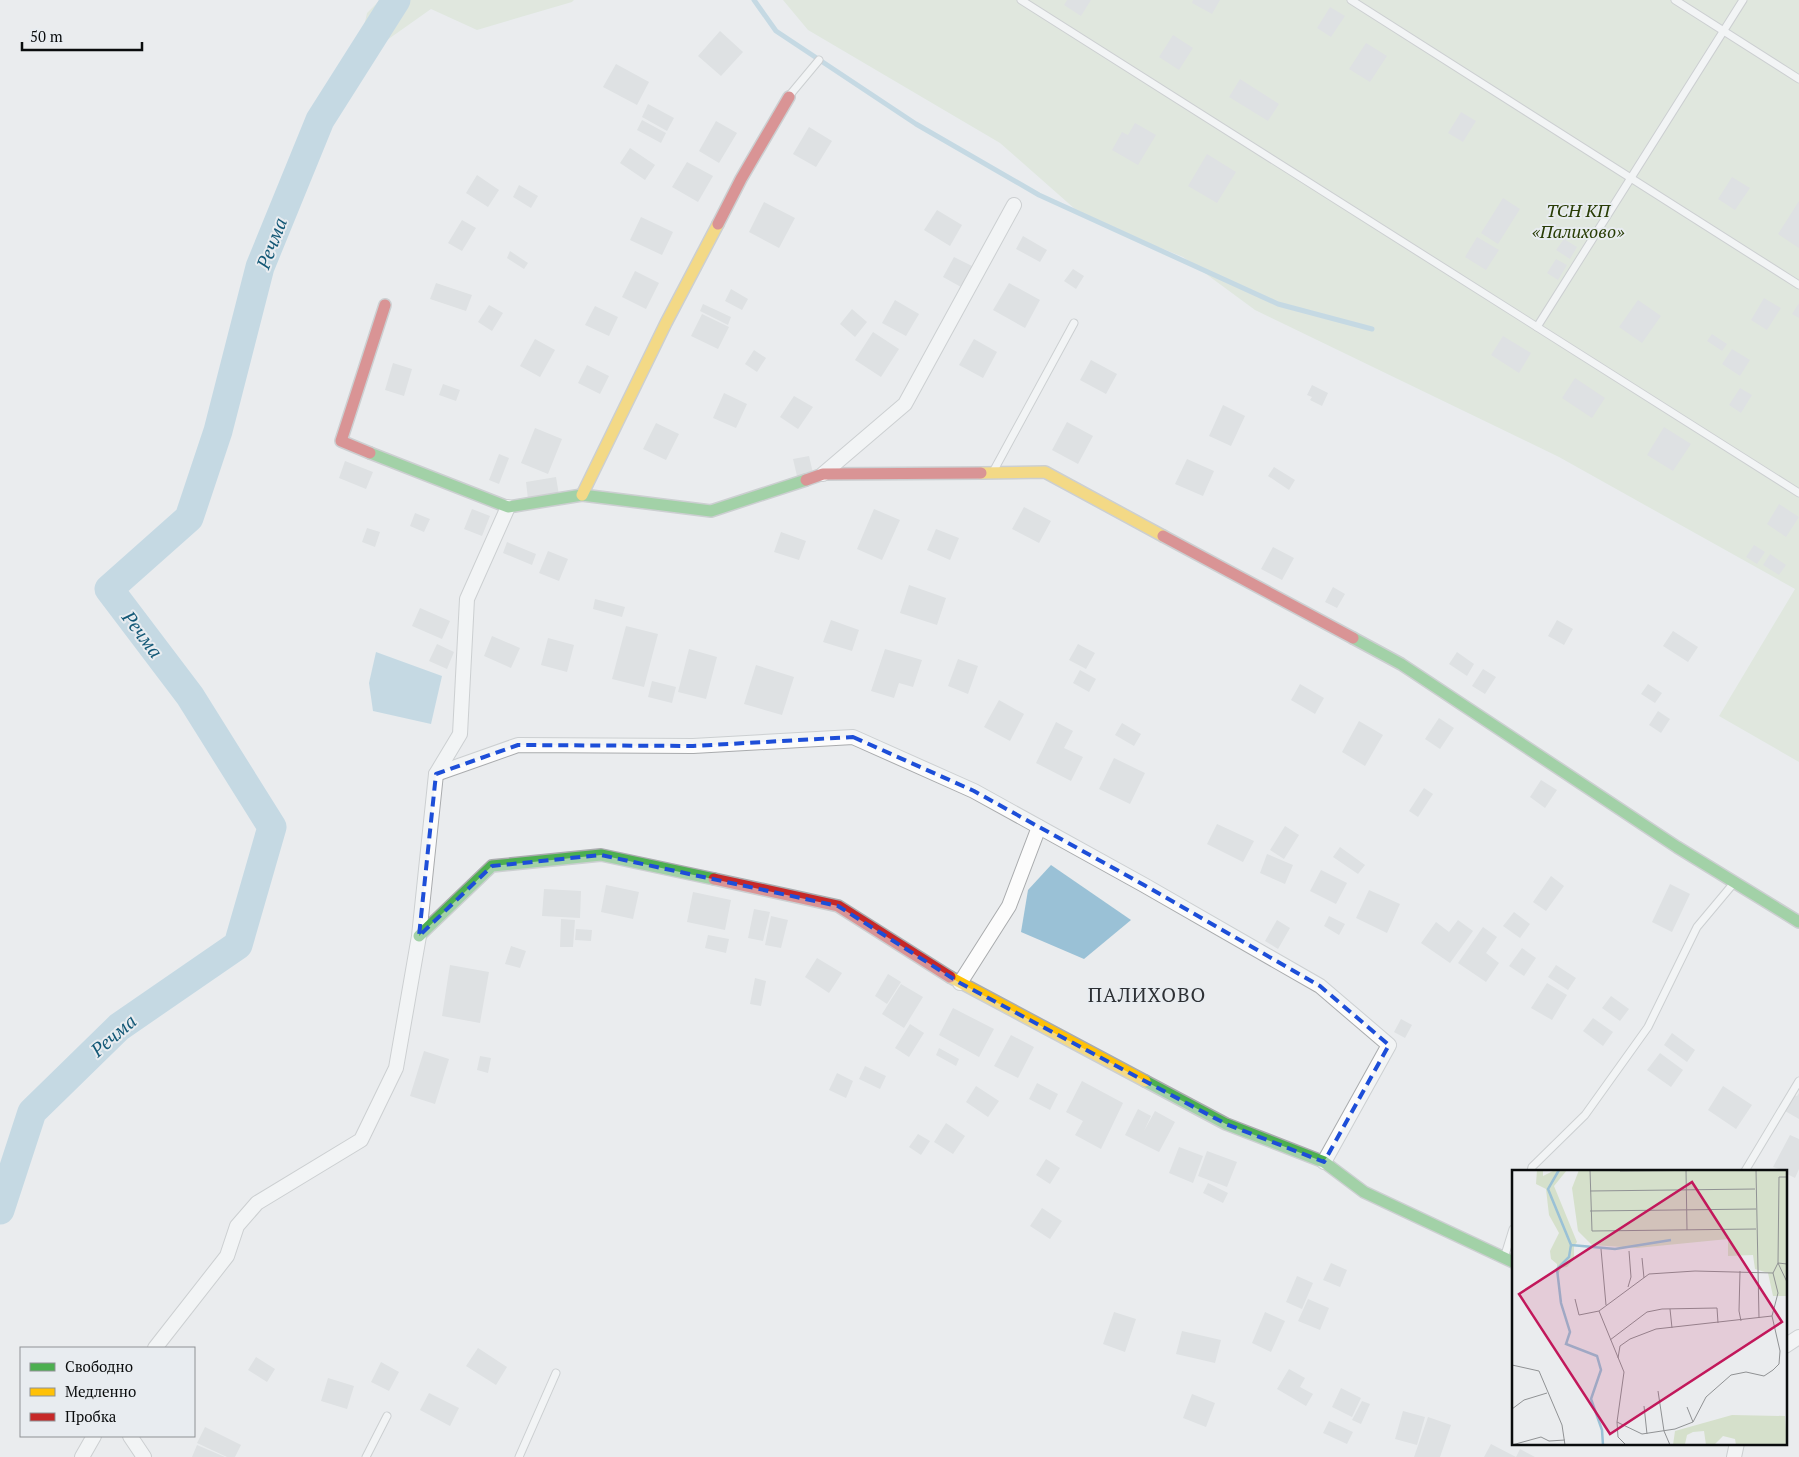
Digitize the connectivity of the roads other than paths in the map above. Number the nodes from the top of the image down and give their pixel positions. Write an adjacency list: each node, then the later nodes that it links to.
1 (1021, 0): 14 (lane)
2 (1351, 0): 9 (lane)
3 (1675, 0): 5 (lane)
4 (1743, 0): 5 (lane)
5 (1723, 31): 7 (lane); 9 (lane)
6 (819, 60): 8 (lane)
7 (1799, 79)
8 (789, 97): 18 (street)
9 (1632, 178): 11 (lane); 14 (lane)
10 (1014, 205): 16 (street)
11 (1799, 285)
12 (386, 305): 19 (street)
13 (1074, 324): 15 (lane)
14 (1537, 327): 17 (lane)
15 (993, 472): 16 (street); 22 (street)
16 (823, 474): 18 (street)
17 (1799, 494)
18 (582, 495): 19 (street)
19 (508, 508): 20 (street)
20 (436, 774): 21 (street); 24 (street)
21 (1039, 827): 25 (street); 27 (street)
22 (1735, 882): 23 (street); 28 (lane)
23 (1799, 922)
24 (419, 936): 25 (street); 34 (street)
25 (960, 982): 27 (street)
26 (1799, 1081): 29 (lane)
27 (1324, 1162): 31 (street)
28 (1531, 1170)
29 (1746, 1170)
30 (1512, 1235): 31 (lane)
31 (1508, 1260)
32 (1799, 1337): 33 (street)
33 (1786, 1345)
34 (156, 1347)
35 (556, 1373): 43 (lane)
36 (387, 1416): 42 (lane)
37 (93, 1437): 40 (street)
38 (131, 1437): 41 (street)
39 (1737, 1444): 44 (street)
40 (82, 1457)
41 (144, 1457)
42 (366, 1457)
43 (519, 1457)
44 (1734, 1457)

